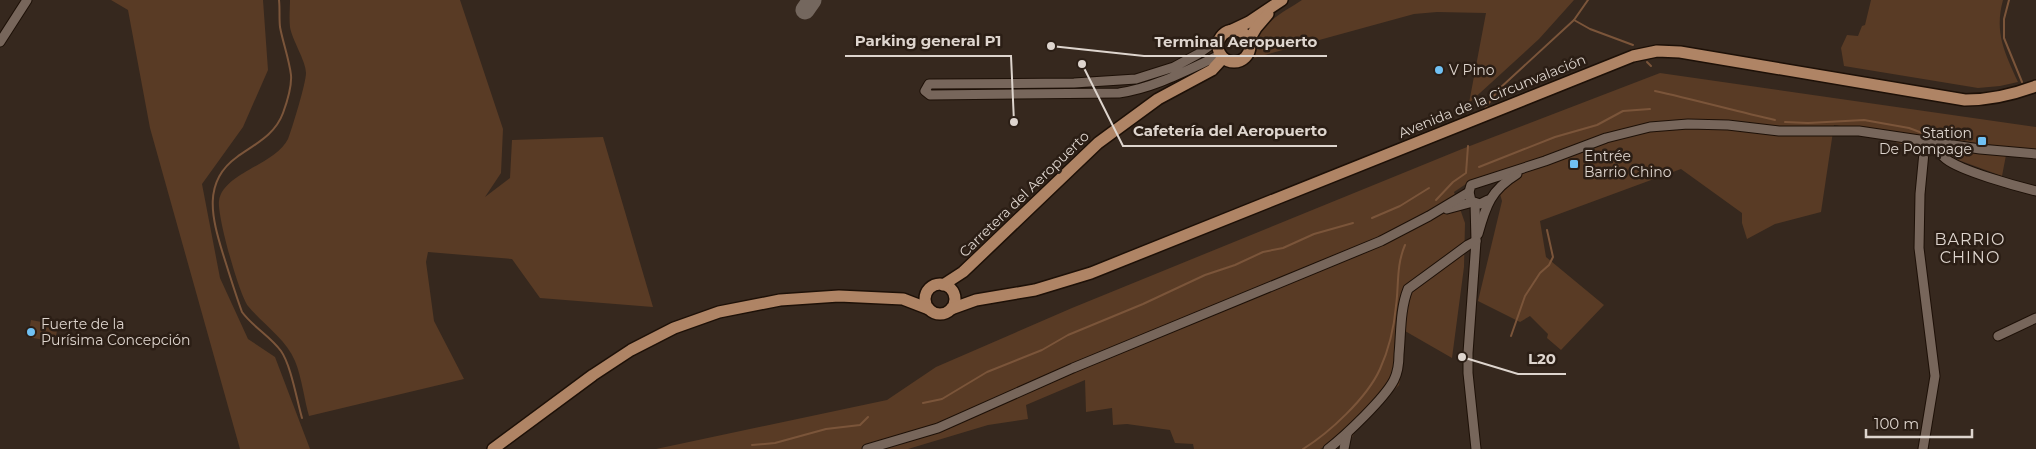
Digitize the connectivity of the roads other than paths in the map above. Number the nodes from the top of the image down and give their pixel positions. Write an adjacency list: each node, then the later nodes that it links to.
1 (27, 0): 6 (street)
2 (1282, 0): 3 (main road); 5 (main road)
3 (1230, 31): 4 (main road); 5 (main road)
4 (1220, 39): 7 (main road); 10 (street)
5 (1249, 40): 8 (main road)
6 (0, 42)
7 (1221, 57): 8 (main road); 9 (main road, Carretera del Aeropuerto); 15 (street)
8 (1236, 62): 9 (main road, Carretera del Aeropuerto)
9 (1207, 73): 27 (main road, Carretera del Aeropuerto)
10 (1091, 82): 12 (street); 15 (street)
11 (976, 83): 12 (street); 16 (street); 16 (street)
12 (1035, 83): 14 (street)
13 (2036, 86): 32 (main road, Avenida de la Circunvalación)
14 (1035, 93): 15 (street); 16 (street)
15 (1092, 93)
16 (977, 94)
17 (1930, 143): 18 (street); 19 (street); 21 (street); 43 (street)
18 (2036, 154)
19 (1532, 166): 20 (street); 23 (street)
20 (1482, 182): 22 (street); 23 (street)
21 (2036, 191)
22 (1468, 192): 24 (street); 25 (street)
23 (1489, 198): 24 (street); 26 (street)
24 (1474, 203): 25 (street); 26 (street)
25 (1431, 215): 39 (street)
26 (1476, 241): 37 (street); 42 (street)
27 (963, 272): 28 (main road, Carretera del Aeropuerto); 30 (main road, Carretera del Aeropuerto)
28 (943, 284): 29 (main road); 30 (main road)
29 (929, 289): 31 (main road); 33 (main road)
30 (953, 293): 32 (main road); 34 (main road)
31 (903, 298): 33 (main road); 38 (main road)
32 (976, 300): 34 (main road)
33 (929, 309): 34 (main road)
34 (951, 309)
35 (2036, 318): 36 (street)
36 (1998, 336)
37 (1347, 434): 40 (street); 41 (street)
38 (493, 449)
39 (867, 449)
40 (1328, 449)
41 (1344, 449)
42 (1476, 449)
43 (1923, 449)

